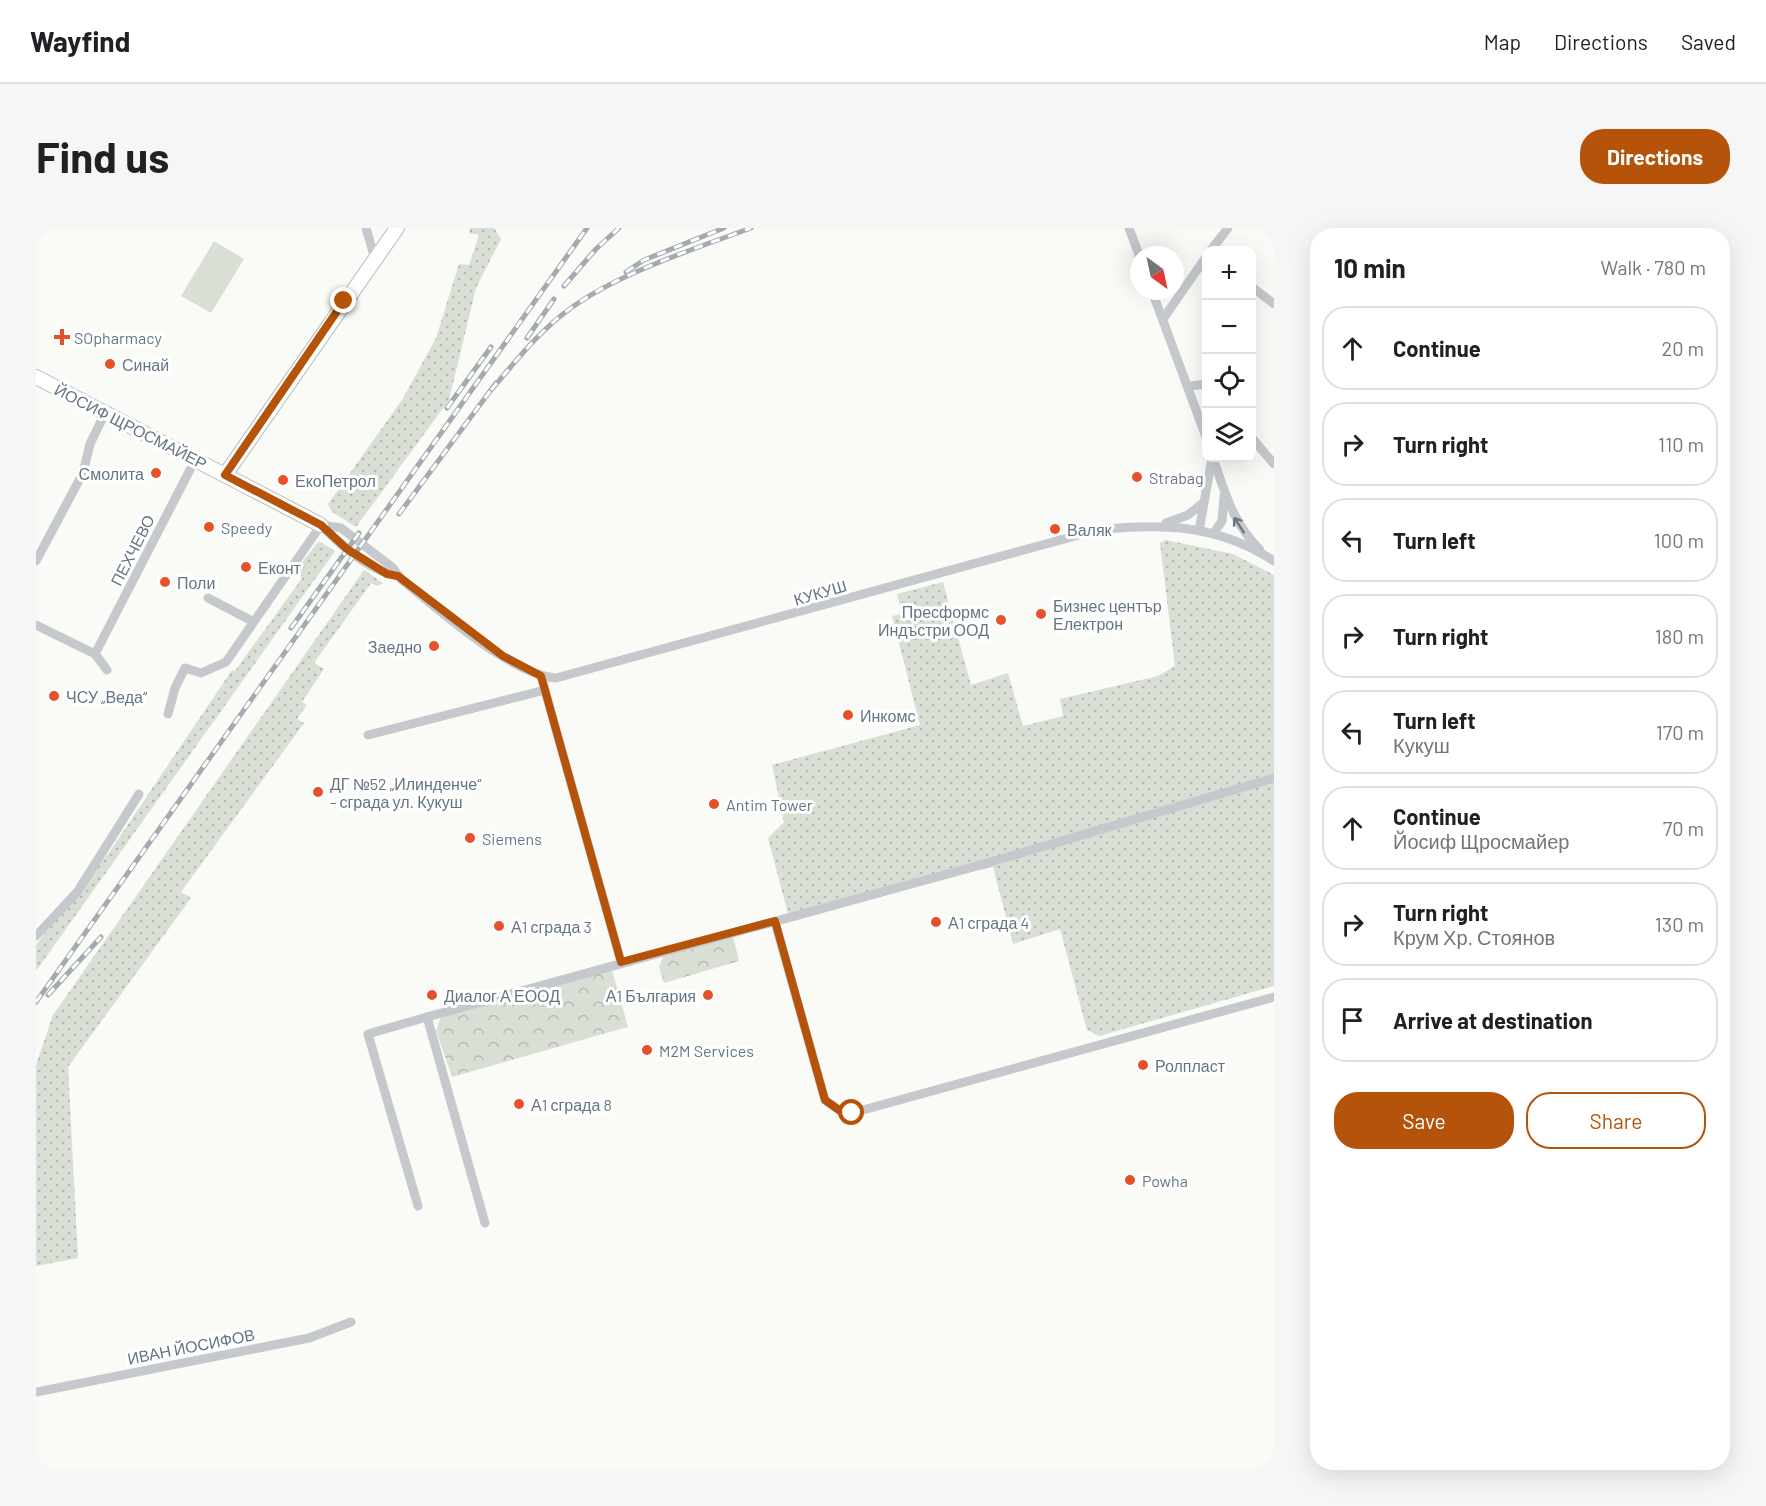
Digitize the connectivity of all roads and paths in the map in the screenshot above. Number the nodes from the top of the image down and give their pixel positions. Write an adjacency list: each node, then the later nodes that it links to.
1 (366, 228): 7 (street)
2 (397, 228): 7 (street)
3 (1129, 228): 5 (street)
4 (1228, 228): 6 (street)
5 (1136, 246)
6 (1214, 246)
7 (375, 259): 23 (street)
8 (1202, 263): 12 (street)
9 (1256, 291): 11 (street)
10 (1156, 300): 12 (street)
11 (1274, 304)
12 (1163, 319): 15 (street)
13 (36, 377): 16 (street, ЙОСИФ ЩРОСМАЙЕР)
14 (1202, 384): 15 (street)
15 (1190, 386): 17 (street)
16 (105, 413): 19 (street, ЙОСИФ ЩРОСМАЙЕР); 31 (street)
17 (1202, 424)
18 (1256, 444): 22 (street)
19 (195, 460): 23 (street, ЙОСИФ ЩРОСМАЙЕР); 36 (street, ПЕХЧЕВО)
20 (1212, 462): 25 (street)
21 (1214, 462): 24 (street)
22 (1274, 464)
23 (225, 475): 26 (street, ЙОСИФ ЩРОСМАЙЕР)
24 (1224, 491): 29 (street); 30 (street, one-way to 24)
25 (1203, 503): 27 (street); 28 (street)
26 (321, 525): 34 (street); 38 (street, КУКУШ)
27 (1160, 525): 28 (street, КУКУШ); 38 (street, КУКУШ)
28 (1199, 531): 29 (street, КУКУШ)
29 (1213, 534): 30 (street, КУКУШ)
30 (1263, 554): 32 (street, КУКУШ)
31 (36, 561)
32 (1274, 561)
33 (208, 598): 34 (street)
34 (252, 621): 40 (street)
35 (36, 625): 36 (street)
36 (94, 654): 37 (street)
37 (107, 670)
38 (541, 676): 39 (street)
39 (546, 690): 41 (street); 46 (street)
40 (168, 714)
41 (368, 735)
42 (1274, 778): 44 (street)
43 (139, 794): 45 (street)
44 (775, 921): 46 (street); 47 (street)
45 (36, 936)
46 (621, 962): 48 (street)
47 (1274, 997)
48 (427, 1017): 49 (street); 50 (street)
49 (418, 1206)
50 (485, 1223)
51 (351, 1322): 52 (street, ИВАН ЙОСИФОВ)
52 (36, 1392)

